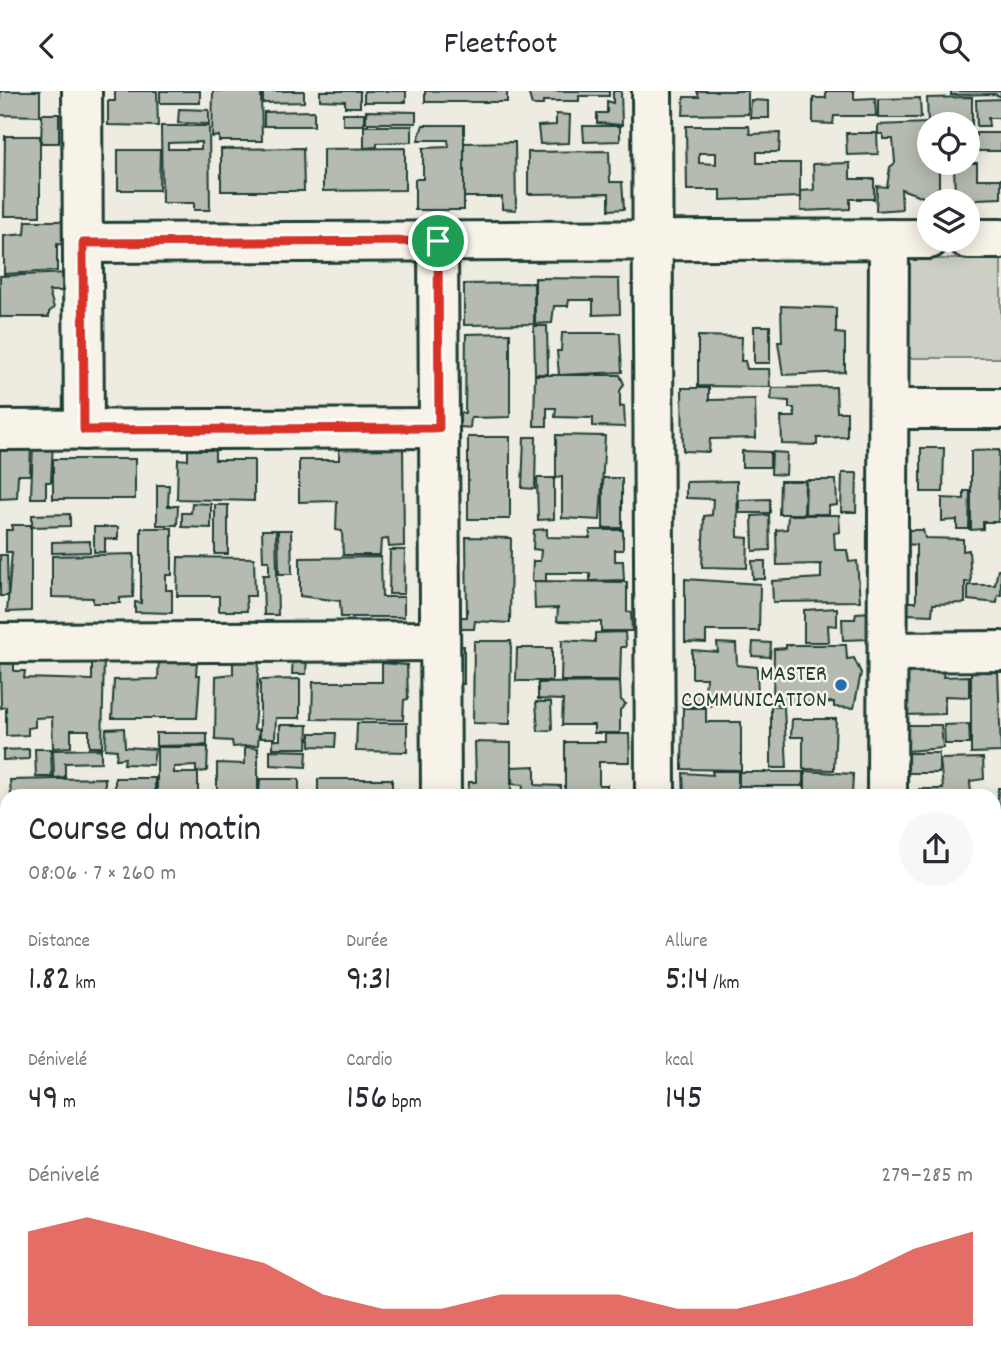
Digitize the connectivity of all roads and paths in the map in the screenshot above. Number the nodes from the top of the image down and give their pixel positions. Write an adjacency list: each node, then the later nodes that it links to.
1 (82, 91): 9 (street)
2 (652, 91): 7 (street)
3 (889, 239): 4 (street); 7 (street); 10 (street)
4 (917, 239)
5 (980, 239): 6 (street)
6 (1001, 239)
7 (652, 240): 8 (street); 20 (street)
8 (438, 241): 9 (street); 12 (street)
9 (83, 243): 14 (street)
10 (889, 409): 11 (street); 18 (street)
11 (1001, 409)
12 (439, 428): 14 (street); 15 (street)
13 (0, 430): 14 (street)
14 (84, 430)
15 (440, 641): 16 (street); 19 (street)
16 (0, 643)
17 (1001, 651): 18 (street)
18 (888, 652): 21 (street)
19 (441, 789)
20 (655, 789)
21 (887, 789)

